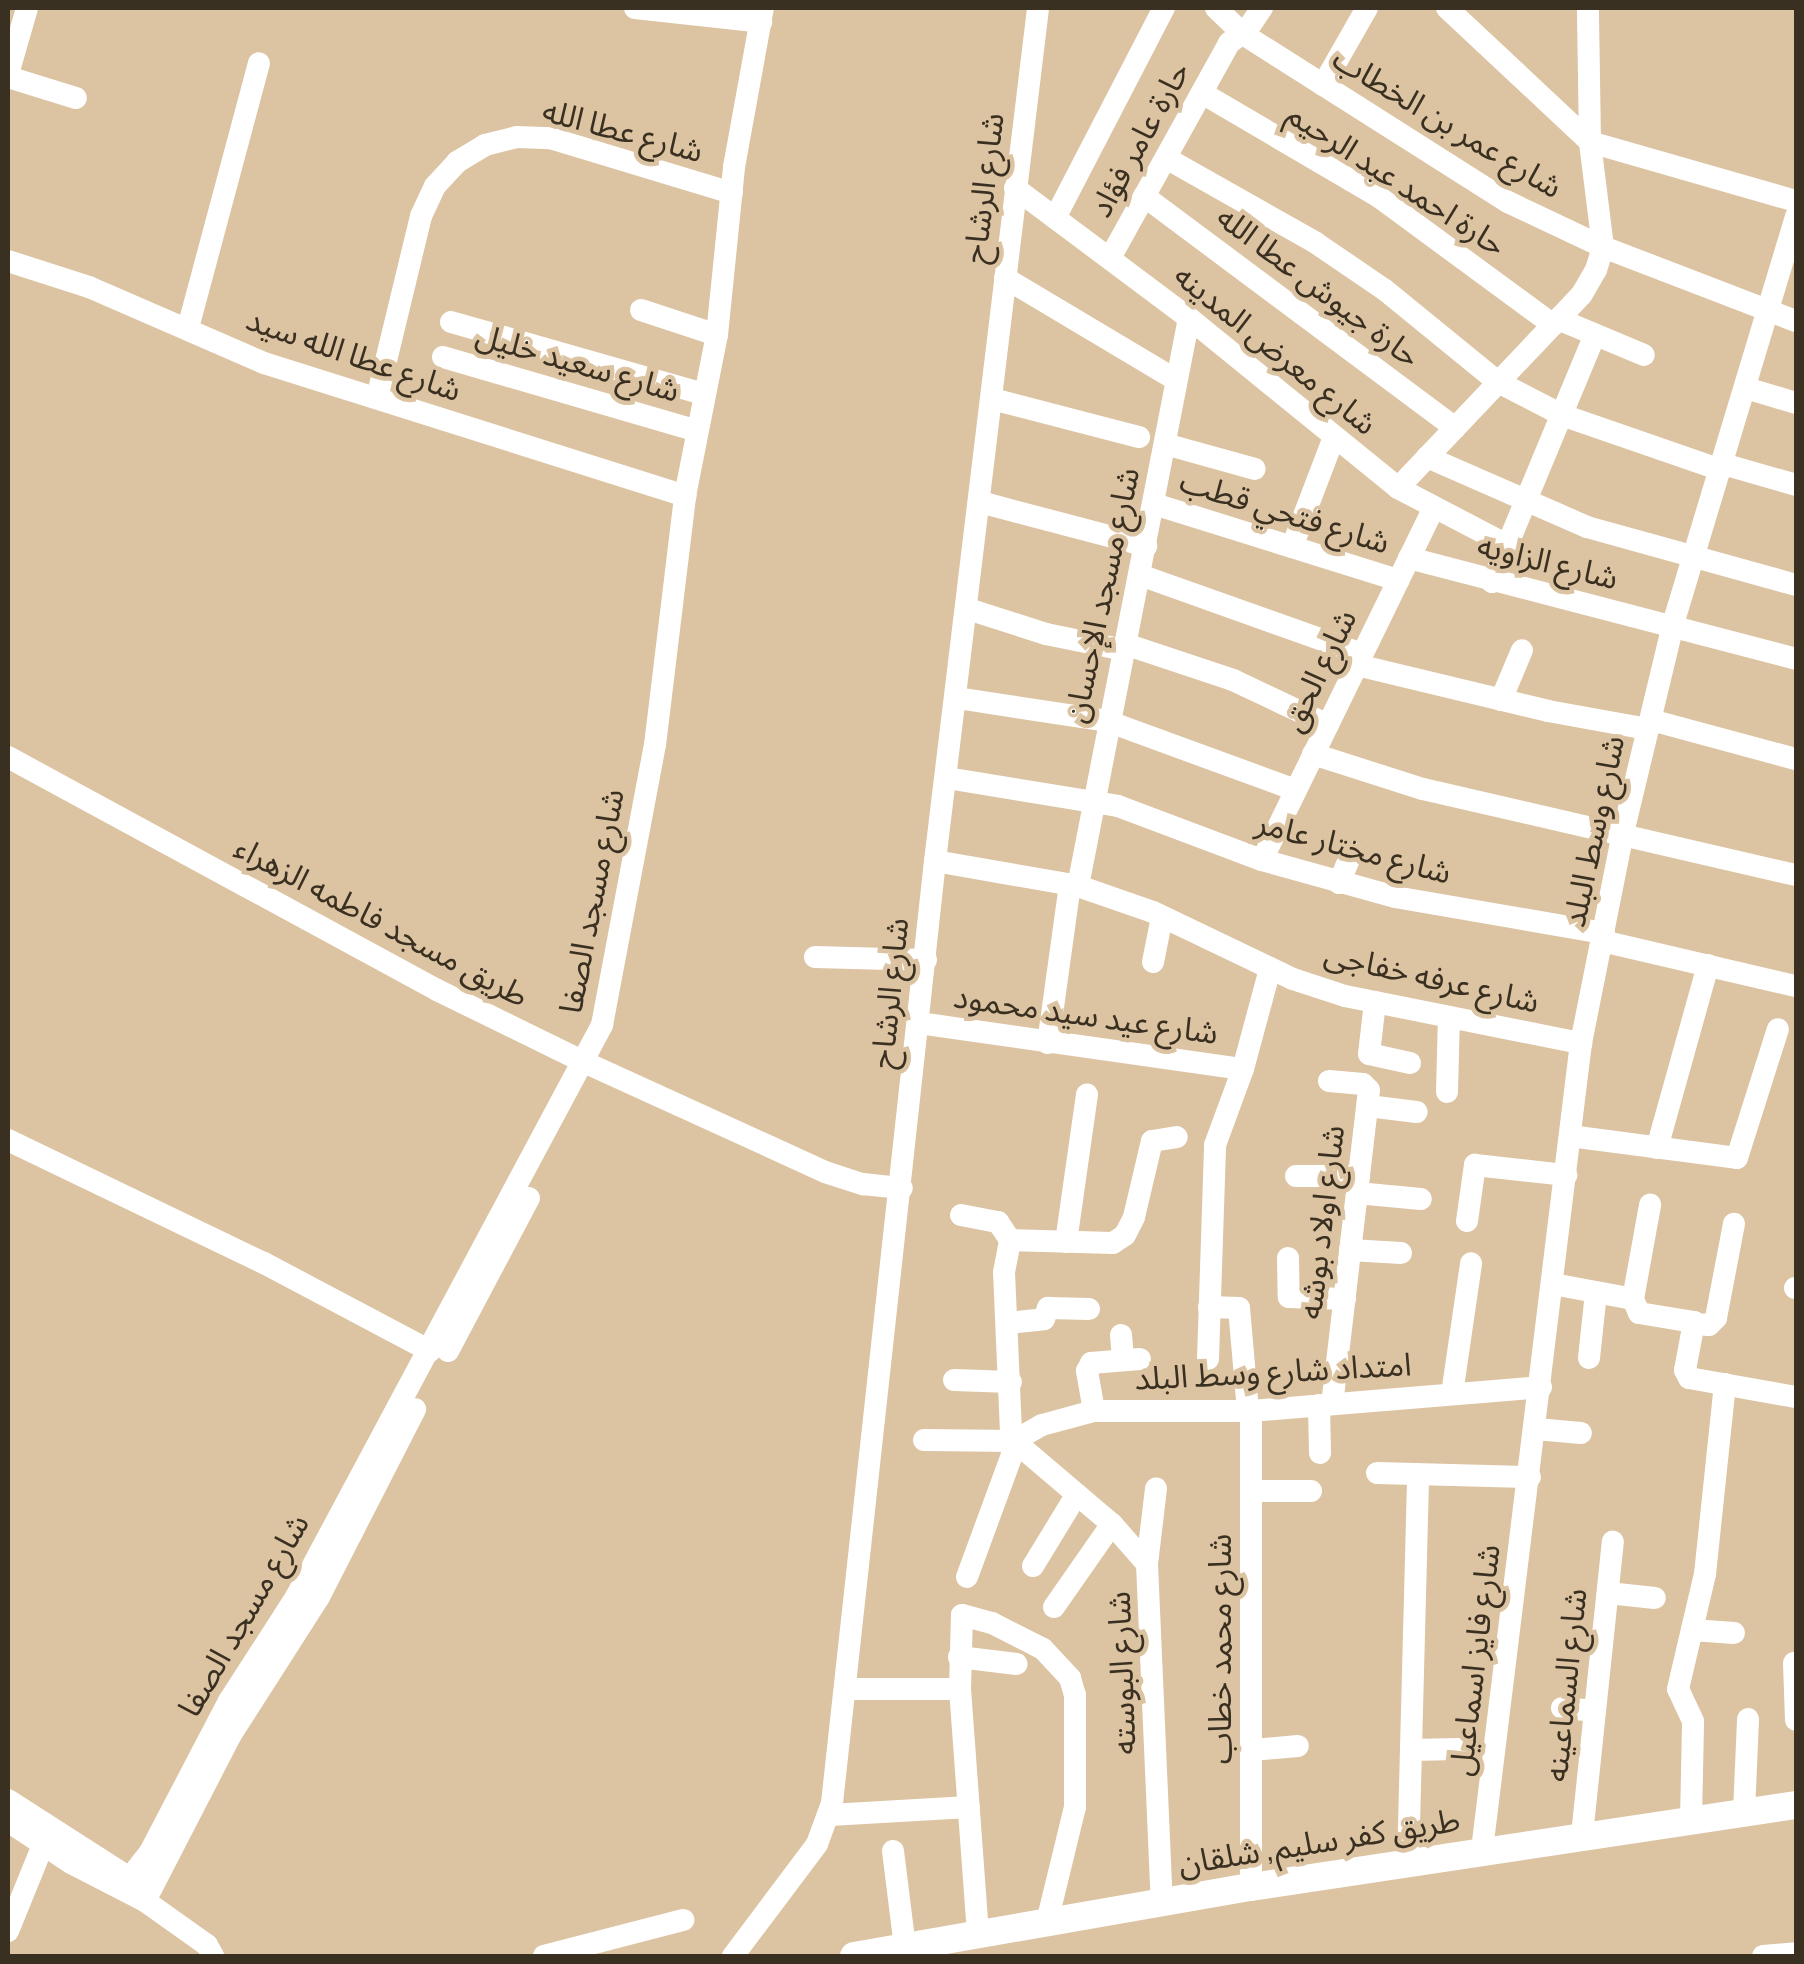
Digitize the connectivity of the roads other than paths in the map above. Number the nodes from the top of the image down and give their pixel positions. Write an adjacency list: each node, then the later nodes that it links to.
1 (27, 8): 13 (street)
2 (635, 8): 10 (street)
3 (1038, 8): 19 (street, شارع الرشاح)
4 (1164, 8): 24 (street)
5 (1216, 8): 11 (street, شارع عمر بن الخطاب)
6 (1262, 8): 11 (street, حارة عامر فؤاد)
7 (1367, 8): 14 (street)
8 (1588, 8): 17 (street)
9 (1452, 10): 17 (street)
10 (762, 15): 20 (street, شارع مسجد الصفا)
11 (1243, 34): 14 (street, شارع عمر بن الخطاب); 15 (street, حارة عامر فؤاد)
12 (259, 63): 35 (street)
13 (8, 76): 16 (street)
14 (1323, 85): 25 (street, شارع عمر بن الخطاب)
15 (1202, 93): 18 (street, حارة عامر فؤاد); 34 (street, حارة احمد عبد الرحيم)
16 (76, 98)
17 (1590, 142): 22 (street); 25 (street)
18 (1166, 158): 21 (street, حارة عامر فؤاد); 41 (street)
19 (1015, 188): 24 (street, شارع معرض المدينه); 28 (street, شارع الرشاح)
20 (732, 193): 36 (street, شارع مسجد الصفا); 44 (street, شارع عطا الله)
21 (1144, 196): 26 (street, حارة عامر فؤاد); 48 (street, حارة جيوش عطا الله)
22 (1796, 201)
23 (1796, 216): 30 (street, شارع وسط البلد)
24 (1056, 218): 26 (street, شارع معرض المدينه)
25 (1604, 247): 30 (street, شارع عمر بن الخطاب); 34 (street)
26 (1110, 258): 31 (street, شارع معرض المدينه)
27 (8, 261): 35 (street, شارع عطا الله سيد)
28 (1004, 278): 40 (street); 45 (street, شارع الرشاح)
29 (640, 310): 36 (street)
30 (1770, 311): 32 (street, شارع عمر بن الخطاب); 42 (street, شارع وسط البلد)
31 (1189, 318): 40 (street, شارع مسجد الإحسان); 50 (street, شارع معرض المدينه)
32 (1796, 321)
33 (451, 322): 43 (street)
34 (1556, 322): 37 (street, حارة احمد عبد الرحيم); 41 (street)
35 (188, 328): 44 (street, شارع عطا الله سيد)
36 (717, 335): 43 (street, شارع مسجد الصفا)
37 (1595, 335): 38 (street, حارة احمد عبد الرحيم); 47 (street)
38 (1644, 355)
39 (443, 357): 49 (street, شارع سعيد خليل)
40 (1176, 380): 52 (street, شارع مسجد الإحسان)
41 (1498, 382): 47 (street); 48 (street)
42 (1746, 388): 46 (street); 54 (street, شارع وسط البلد)
43 (704, 394): 49 (street, شارع مسجد الصفا)
44 (377, 398): 58 (street, شارع عطا الله سيد)
45 (992, 398): 51 (street); 59 (street, شارع الرشاح)
46 (1796, 403)
47 (1562, 415): 54 (street); 60 (street)
48 (1455, 428): 53 (street)
49 (695, 430): 58 (street, شارع مسجد الصفا)
50 (1334, 436): 57 (street, شارع معرض المدينه); 65 (street)
51 (1139, 437)
52 (1165, 444): 55 (street); 61 (street, شارع مسجد الإحسان)
53 (1426, 458): 57 (street); 60 (street)
54 (1722, 467): 56 (street); 66 (street, شارع وسط البلد)
55 (1255, 469)
56 (1796, 485)
57 (1398, 488): 62 (street, شارع معرض المدينه)
58 (685, 496): 111 (street, شارع مسجد الصفا)
59 (980, 502): 64 (street); 72 (street, شارع الرشاح)
60 (1526, 502): 63 (street); 66 (street)
61 (1154, 504): 64 (street, شارع مسجد الإحسان); 65 (street, شارع فتحي قطب)
62 (1433, 509): 63 (street, شارع معرض المدينه); 67 (street, شارع الحق)
63 (1507, 545): 70 (street)
64 (1146, 546): 68 (street, شارع مسجد الإحسان)
65 (1292, 547): 69 (street, شارع فتحي قطب)
66 (1694, 557): 71 (street); 73 (street, شارع وسط البلد)
67 (1408, 558): 69 (street, شارع الحق); 70 (street, شارع الزاويه)
68 (1140, 574): 74 (street, شارع مسجد الإحسان); 76 (street)
69 (1398, 580): 76 (street, شارع الحق)
70 (1492, 582): 73 (street, شارع الزاويه)
71 (1796, 585)
72 (968, 609): 74 (street); 78 (street, شارع الرشاح)
73 (1673, 624): 77 (street, شارع الزاويه); 81 (street, شارع وسط البلد)
74 (1124, 647): 80 (street, شارع مسجد الإحسان); 82 (street)
75 (1522, 650): 79 (street)
76 (1360, 659): 79 (street); 82 (street, شارع الحق)
77 (1796, 659)
78 (957, 698): 80 (street); 86 (street, شارع الرشاح)
79 (1501, 700): 81 (street)
80 (1107, 720): 87 (street); 88 (street, شارع مسجد الإحسان)
81 (1649, 724): 85 (street); 89 (street, شارع وسط البلد)
82 (1328, 725): 83 (street, شارع الحق)
83 (1314, 754): 87 (street, شارع الحق); 89 (street)
84 (8, 756): 111 (street, طريق مسجد فاطمه الزهراء)
85 (1796, 759)
86 (948, 778): 88 (street, شارع مختار عامر); 91 (street, شارع الرشاح)
87 (1296, 790): 92 (street, شارع الحق)
88 (1094, 800): 92 (street, شارع مختار عامر); 95 (street, شارع مسجد الإحسان)
89 (1623, 833): 93 (street); 97 (street, شارع وسط البلد)
90 (1352, 853): 94 (street)
91 (935, 860): 95 (street, شارع عرفه خفاجى); 99 (street, شارع الرشاح)
92 (1262, 860): 94 (street, شارع مختار عامر)
93 (1796, 875)
94 (1339, 883): 97 (street, شارع مختار عامر)
95 (1074, 885): 96 (street, شارع عرفه خفاجى); 108 (street, شارع مسجد الإحسان)
96 (1162, 916): 100 (street); 102 (street, شارع عرفه خفاجى)
97 (1603, 937): 101 (street, شارع مختار عامر); 109 (street, شارع وسط البلد)
98 (815, 957): 99 (street)
99 (926, 960): 106 (street, شارع الرشاح)
100 (1153, 962)
101 (1708, 965): 103 (street, شارع مختار عامر); 121 (street)
102 (1270, 969): 104 (street, شارع عرفه خفاجى); 112 (street)
103 (1796, 986)
104 (1374, 1002): 105 (street, شارع عرفه خفاجى); 110 (street)
105 (1449, 1017): 109 (street, شارع عرفه خفاجى); 114 (street)
106 (919, 1023): 108 (street, شارع عيد سيد محمود); 125 (street, شارع الرشاح)
107 (1778, 1029): 121 (street)
108 (1048, 1043): 112 (street, شارع عيد سيد محمود)
109 (1581, 1043): 118 (street, شارع وسط البلد)
110 (1410, 1063)
111 (590, 1064): 125 (street, طريق مسجد فاطمه الزهراء); 146 (street, شارع مسجد الصفا); 207 (street, شارع مسجد الصفا)
112 (1243, 1069): 141 (street)
113 (1329, 1081): 116 (street, شارع اولاد بوشه)
114 (1447, 1092)
115 (1087, 1094): 132 (street)
116 (1368, 1106): 117 (street); 124 (street, شارع اولاد بوشه)
117 (1417, 1112)
118 (1570, 1136): 121 (street); 122 (street, شارع وسط البلد)
119 (1177, 1137): 132 (street)
120 (8, 1140): 146 (street)
121 (1657, 1148)
122 (1566, 1175): 129 (street); 137 (street, شارع وسط البلد)
123 (1296, 1176): 124 (street)
124 (1358, 1184): 126 (street); 133 (street, شارع اولاد بوشه)
125 (902, 1188): 183 (street, شارع الرشاح)
126 (1420, 1199)
127 (1650, 1205): 139 (street)
128 (961, 1215): 131 (street)
129 (1468, 1221)
130 (1734, 1224): 144 (street)
131 (1010, 1240): 132 (street); 143 (street)
132 (1066, 1242)
133 (1350, 1250): 134 (street); 140 (street, شارع اولاد بوشه)
134 (1401, 1253)
135 (1288, 1258): 140 (street)
136 (1471, 1262): 153 (street)
137 (1553, 1284): 138 (street); 152 (street, شارع وسط البلد)
138 (1596, 1292): 139 (street); 147 (street)
139 (1633, 1299): 144 (street)
140 (1345, 1300): 155 (street, شارع اولاد بوشه)
141 (1209, 1307): 148 (street); 156 (street, شارع محمد خطاب)
142 (1089, 1310): 143 (street)
143 (1008, 1324): 150 (street)
144 (1695, 1324): 151 (street)
145 (1121, 1335): 157 (street)
146 (430, 1351): 205 (street, شارع مسجد الصفا)
147 (1589, 1358)
148 (1208, 1359)
149 (954, 1380): 150 (street)
150 (1011, 1382): 161 (street)
151 (1724, 1384): 154 (street); 178 (street)
152 (1541, 1387): 153 (street, امتداد شارع وسط البلد); 158 (street, شارع وسط البلد)
153 (1452, 1394): 155 (street, امتداد شارع وسط البلد)
154 (1796, 1397)
155 (1326, 1405): 156 (street, امتداد شارع وسط البلد); 162 (street, شارع اولاد بوشه)
156 (1250, 1411): 157 (street, امتداد شارع وسط البلد); 168 (street, شارع محمد خطاب)
157 (1094, 1412): 161 (street, امتداد شارع وسط البلد)
158 (1536, 1429): 159 (street); 165 (street, شارع وسط البلد)
159 (1580, 1433)
160 (924, 1440): 161 (street)
161 (1014, 1440): 169 (street, شارع البوسته); 173 (street)
162 (1320, 1453)
163 (1377, 1473): 164 (street)
164 (1418, 1474): 165 (street); 192 (street)
165 (1530, 1477): 202 (street, شارع فايز اسماعيل)
166 (1156, 1489): 172 (street)
167 (1311, 1491): 168 (street)
168 (1252, 1492): 191 (street, شارع محمد خطاب)
169 (1077, 1494): 170 (street, شارع البوسته); 174 (street)
170 (1112, 1524): 172 (street, شارع البوسته); 174 (street)
171 (1613, 1542): 175 (street, شارع السماعينه)
172 (1148, 1564): 208 (street, شارع البوسته)
173 (967, 1577)
174 (1071, 1582): 177 (street)
175 (1608, 1593): 176 (street); 186 (street, شارع السماعينه)
176 (1655, 1598)
177 (1054, 1606)
178 (1692, 1630): 179 (street); 198 (street)
179 (1734, 1633)
180 (959, 1657): 181 (street); 184 (street); 210 (street)
181 (1017, 1664)
182 (1794, 1664): 188 (street)
183 (846, 1689): 184 (street); 197 (street, شارع الرشاح)
184 (960, 1689): 195 (street)
185 (1562, 1708): 186 (street)
186 (1595, 1711): 200 (street, شارع السماعينه)
187 (1748, 1719): 196 (street)
188 (1796, 1720)
189 (1298, 1746): 191 (street)
190 (1459, 1749): 192 (street)
191 (1252, 1750): 206 (street, شارع محمد خطاب)
192 (1411, 1750): 204 (street)
193 (8, 1800): 205 (street)
194 (1796, 1805): 196 (street, طريق كفر سليم, شلقان)
195 (969, 1807): 197 (street); 212 (street)
196 (1744, 1812): 198 (street, طريق كفر سليم, شلقان)
197 (830, 1815): 217 (street, شارع الرشاح)
198 (1691, 1820): 200 (street, طريق كفر سليم, شلقان)
199 (8, 1821): 201 (street)
200 (1582, 1835): 202 (street, طريق كفر سليم, شلقان)
201 (44, 1845): 207 (street); 211 (street)
202 (1482, 1850): 204 (street, طريق كفر سليم, شلقان)
203 (893, 1851): 213 (street)
204 (1408, 1862): 206 (street, طريق كفر سليم, شلقان)
205 (132, 1876): 207 (street)
206 (1251, 1888): 208 (street, طريق كفر سليم, شلقان)
207 (145, 1901): 215 (street)
208 (1162, 1902): 210 (street, طريق كفر سليم, شلقان)
209 (683, 1920): 216 (street)
210 (1047, 1922): 212 (street, طريق كفر سليم, شلقان)
211 (8, 1931)
212 (978, 1934): 213 (street, طريق كفر سليم, شلقان)
213 (905, 1948): 218 (street, طريق كفر سليم, شلقان)
214 (1796, 1953): 219 (street)
215 (213, 1956)
216 (544, 1956)
217 (733, 1956)
218 (854, 1956)
219 (1762, 1956)

